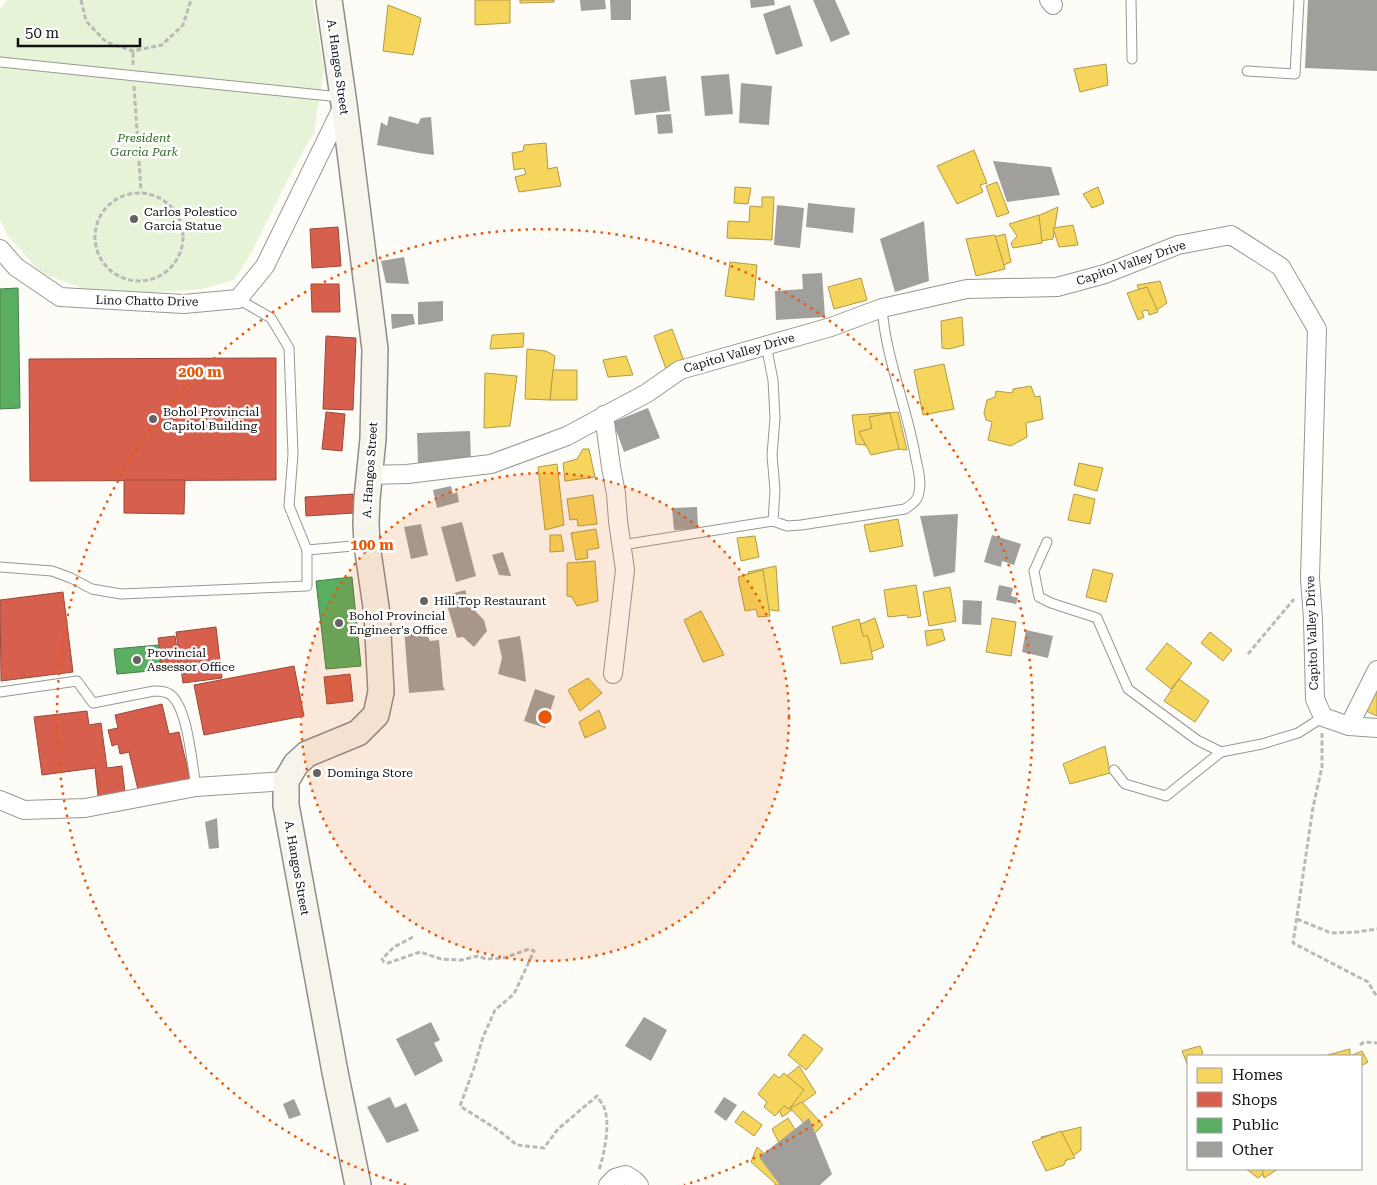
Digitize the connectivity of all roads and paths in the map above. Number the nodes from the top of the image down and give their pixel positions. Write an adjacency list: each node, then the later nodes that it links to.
1 (82, 0): 6 (path)
2 (191, 0): 6 (path)
3 (329, 0): 11 (street, A. Hangos Street)
4 (1131, 0): 7 (lane)
5 (1299, 0): 9 (lane)
6 (133, 51): 10 (path)
7 (1132, 59)
8 (0, 62): 10 (lane)
9 (1247, 71)
10 (133, 76): 11 (lane); 12 (path)
11 (343, 101): 14 (street); 18 (street, A. Hangos Street)
12 (141, 191): 12 (path)
13 (0, 249): 14 (street, Lino Chatto Drive)
14 (238, 299): 23 (lane)
15 (882, 308): 16 (street, Capitol Valley Drive); 19 (lane); 25 (street, Capitol Valley Drive)
16 (766, 345): 17 (street, Capitol Valley Drive); 19 (lane)
17 (604, 415): 18 (street, Capitol Valley Drive); 22 (street)
18 (368, 475): 21 (street, A. Hangos Street)
19 (773, 522): 22 (lane)
20 (1047, 542): 33 (lane)
21 (367, 545): 23 (lane); 35 (street, A. Hangos Street)
22 (622, 545): 28 (street)
23 (307, 550): 24 (lane)
24 (0, 567)
25 (1310, 578): 26 (path); 30 (street, Capitol Valley Drive)
26 (1248, 654)
27 (1377, 670): 31 (street)
28 (612, 674)
29 (0, 692): 36 (lane)
30 (1322, 717): 31 (street); 33 (lane); 38 (path)
31 (1349, 726): 32 (street)
32 (1377, 728)
33 (1221, 752): 34 (lane)
34 (1114, 770)
35 (286, 781): 36 (street); 45 (street, A. Hangos Street)
36 (196, 787): 37 (street)
37 (0, 800)
38 (1297, 920): 39 (path); 41 (path)
39 (1377, 929)
40 (413, 937): 44 (path)
41 (1377, 997)
42 (1377, 1043): 43 (path)
43 (1360, 1045)
44 (603, 1179): 46 (street)
45 (358, 1185)
46 (638, 1185)

